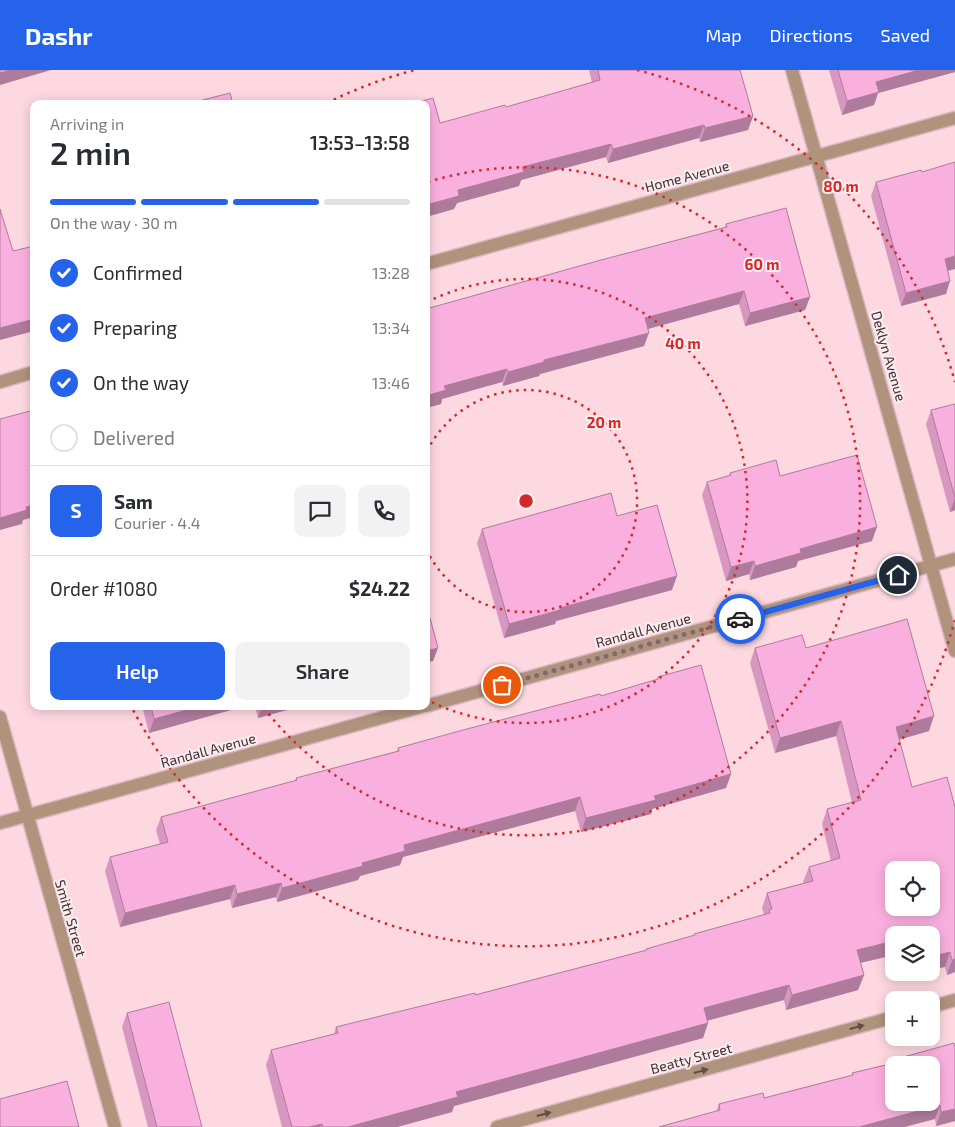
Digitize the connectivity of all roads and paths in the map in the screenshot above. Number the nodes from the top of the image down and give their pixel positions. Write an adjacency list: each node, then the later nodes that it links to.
1 (792, 70): 3 (street, Deklyn Avenue)
2 (955, 118): 3 (street, Home Avenue)
3 (816, 156): 4 (street, Home Avenue); 8 (street, Deklyn Avenue)
4 (430, 263)
5 (30, 373): 6 (street)
6 (0, 382)
7 (955, 560): 8 (street, Randall Avenue)
8 (932, 566): 9 (street, Deklyn Avenue); 10 (street, Randall Avenue)
9 (955, 651)
10 (430, 705)
11 (411, 710): 13 (street, Randall Avenue)
12 (0, 717): 13 (street, Smith Street)
13 (27, 816): 14 (street, Randall Avenue); 18 (street, Smith Street)
14 (0, 823)
15 (955, 1000): 16 (street)
16 (940, 1004)
17 (885, 1019): 19 (street, Beatty Street, one-way to 17)
18 (115, 1127)
19 (497, 1127)

